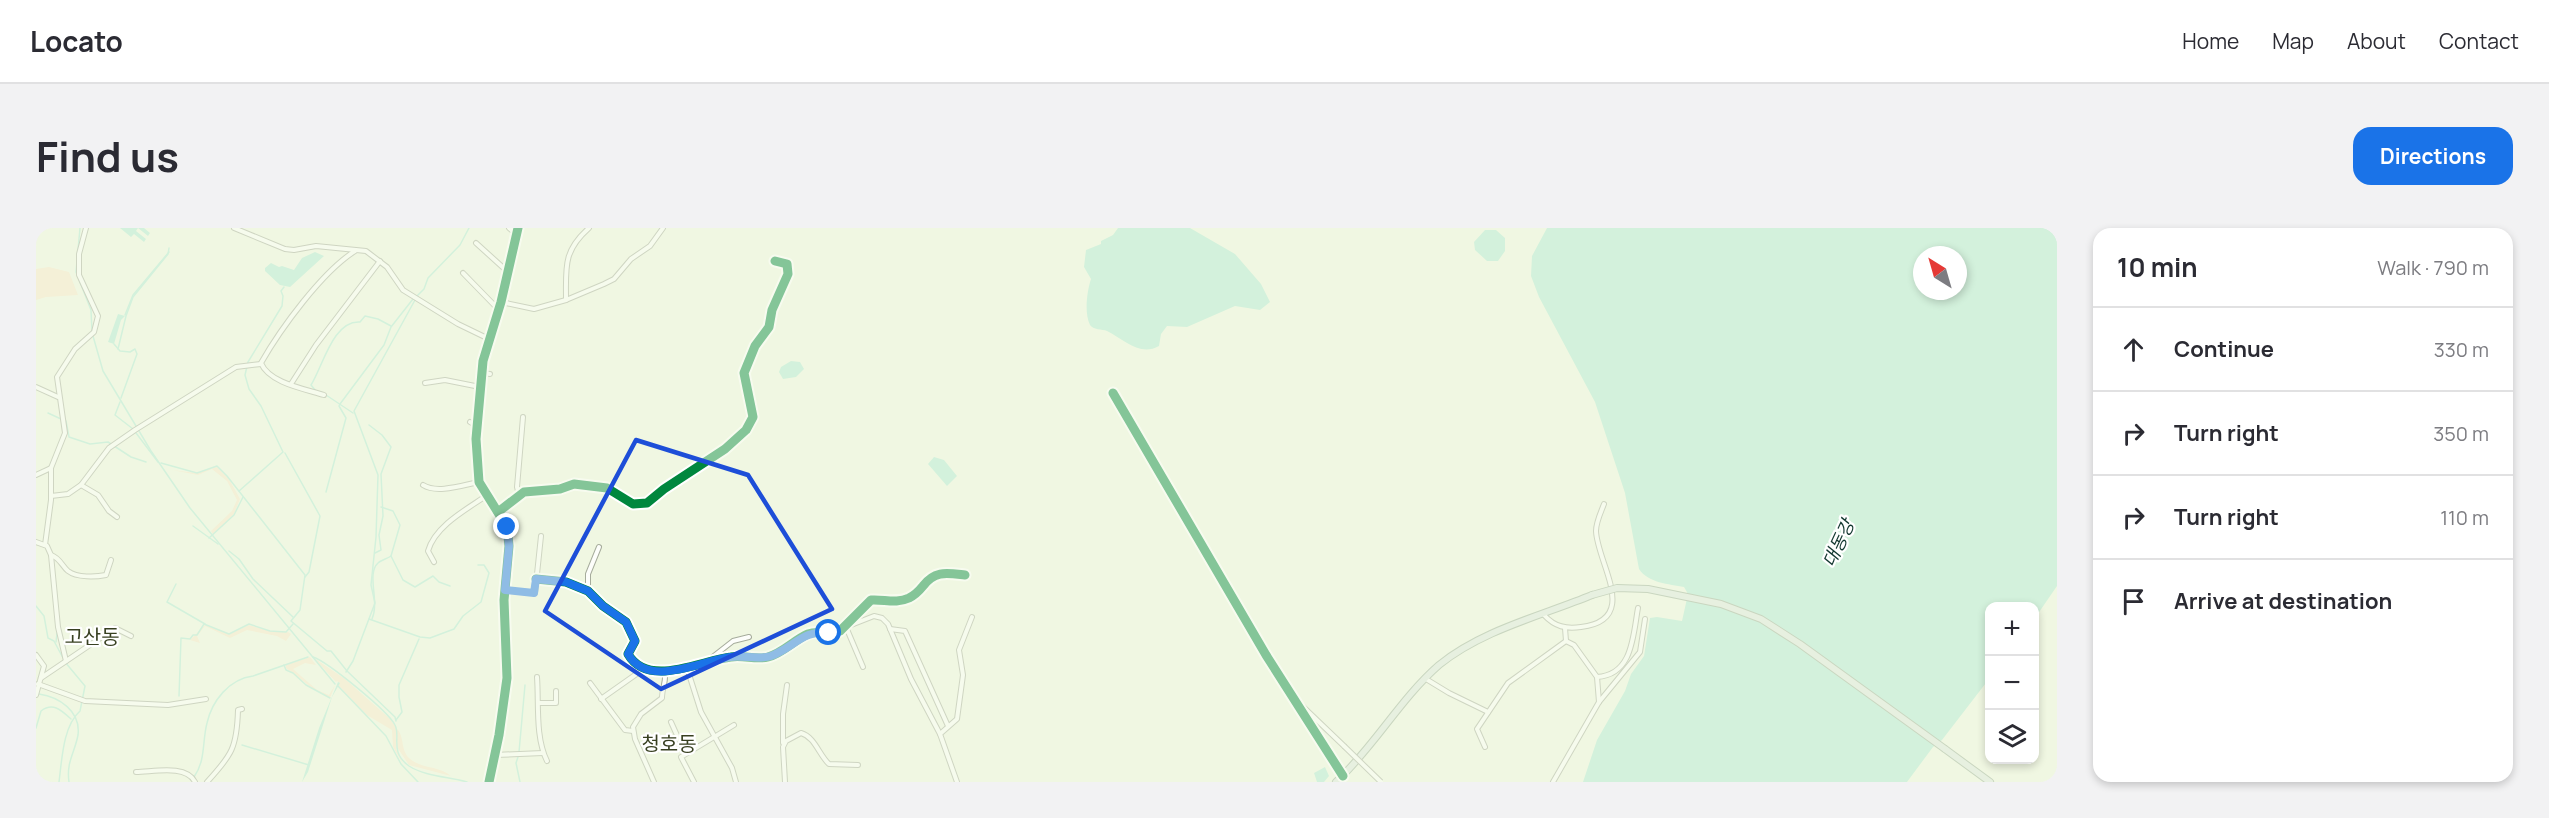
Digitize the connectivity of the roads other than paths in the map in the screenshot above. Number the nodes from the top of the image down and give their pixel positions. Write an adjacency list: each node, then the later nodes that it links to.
1 (86, 228): 26 (street)
2 (234, 228): 8 (street)
3 (508, 228): 6 (street)
4 (590, 228): 13 (street)
5 (663, 228): 13 (street)
6 (517, 231): 11 (street)
7 (476, 243): 11 (street)
8 (357, 250): 9 (street); 17 (street)
9 (380, 261): 16 (street); 21 (street)
10 (775, 261): 35 (street)
11 (508, 272): 14 (street)
12 (463, 273): 15 (street)
13 (566, 300): 14 (street)
14 (501, 302): 15 (street)
15 (499, 310): 16 (street)
16 (489, 339): 18 (street)
17 (261, 364): 21 (street); 33 (street)
18 (482, 373): 19 (street); 23 (street)
19 (490, 374)
20 (425, 383): 23 (street)
21 (291, 384): 25 (street)
22 (36, 387): 26 (street)
23 (480, 387): 29 (street)
24 (1113, 393): 80 (street)
25 (324, 395)
26 (59, 397): 30 (street)
27 (523, 417): 35 (street)
28 (470, 422): 29 (street)
29 (477, 426): 32 (street)
30 (51, 468): 31 (street); 36 (street)
31 (36, 475)
32 (479, 482): 34 (street); 37 (street)
33 (81, 485): 36 (street); 40 (street)
34 (423, 485)
35 (519, 495): 39 (street)
36 (51, 496): 43 (street)
37 (486, 496): 39 (street); 45 (street)
38 (1604, 504): 59 (street)
39 (498, 512): 52 (street)
40 (117, 517)
41 (541, 536): 51 (street)
42 (36, 542): 43 (street)
43 (45, 545): 46 (street)
44 (599, 547): 53 (street)
45 (429, 551): 47 (street); 49 (street)
46 (51, 555): 48 (street); 66 (street)
47 (424, 558)
48 (111, 560)
49 (434, 562)
50 (965, 575): 58 (street)
51 (536, 579): 52 (street); 53 (street)
52 (505, 590): 97 (street)
53 (588, 591): 67 (street)
54 (1638, 608): 73 (street)
55 (1544, 615): 59 (street); 74 (main road); 113 (main road, bridge)
56 (972, 617): 89 (street)
57 (1645, 619): 83 (street)
58 (846, 627): 60 (street); 65 (street); 69 (street)
59 (1564, 628): 63 (street)
60 (890, 629): 89 (street); 91 (street)
61 (131, 636): 66 (street)
62 (749, 637): 65 (street)
63 (1566, 641): 73 (street); 86 (street)
64 (36, 656): 72 (street)
65 (710, 660): 68 (street)
66 (66, 661): 72 (street)
67 (645, 668): 70 (street); 82 (street)
68 (687, 668): 70 (street); 92 (street)
69 (862, 668)
70 (665, 673): 90 (street)
71 (537, 677): 84 (street)
72 (41, 678): 76 (street)
73 (1597, 678): 83 (street)
74 (1426, 679): 86 (street); 101 (main road)
75 (590, 683): 82 (street)
76 (38, 684): 79 (street); 81 (street)
77 (787, 685): 93 (street)
78 (556, 691): 84 (street)
79 (36, 695)
80 (1295, 698): 101 (street); 111 (street, bridge)
81 (206, 699)
82 (601, 699): 90 (street)
83 (1599, 702): 112 (street)
84 (539, 703): 95 (street)
85 (242, 708): 103 (street)
86 (1488, 711): 94 (street)
87 (670, 722): 96 (street)
88 (734, 725): 92 (street)
89 (948, 726): 91 (street)
90 (633, 731): 105 (street)
91 (940, 734): 109 (street)
92 (714, 737): 96 (street); 107 (street)
93 (783, 747): 99 (street); 108 (street)
94 (1485, 747)
95 (543, 753): 97 (street); 98 (street)
96 (685, 753): 106 (street)
97 (495, 755): 104 (street)
98 (547, 761)
99 (858, 765)
100 (136, 772): 102 (street)
101 (1343, 776): 110 (main road)
102 (195, 782)
103 (207, 782)
104 (489, 782)
105 (654, 782)
106 (694, 782)
107 (736, 782)
108 (785, 782)
109 (957, 782)
110 (1336, 782)
111 (1381, 782)
112 (1552, 782)
113 (1990, 782)

